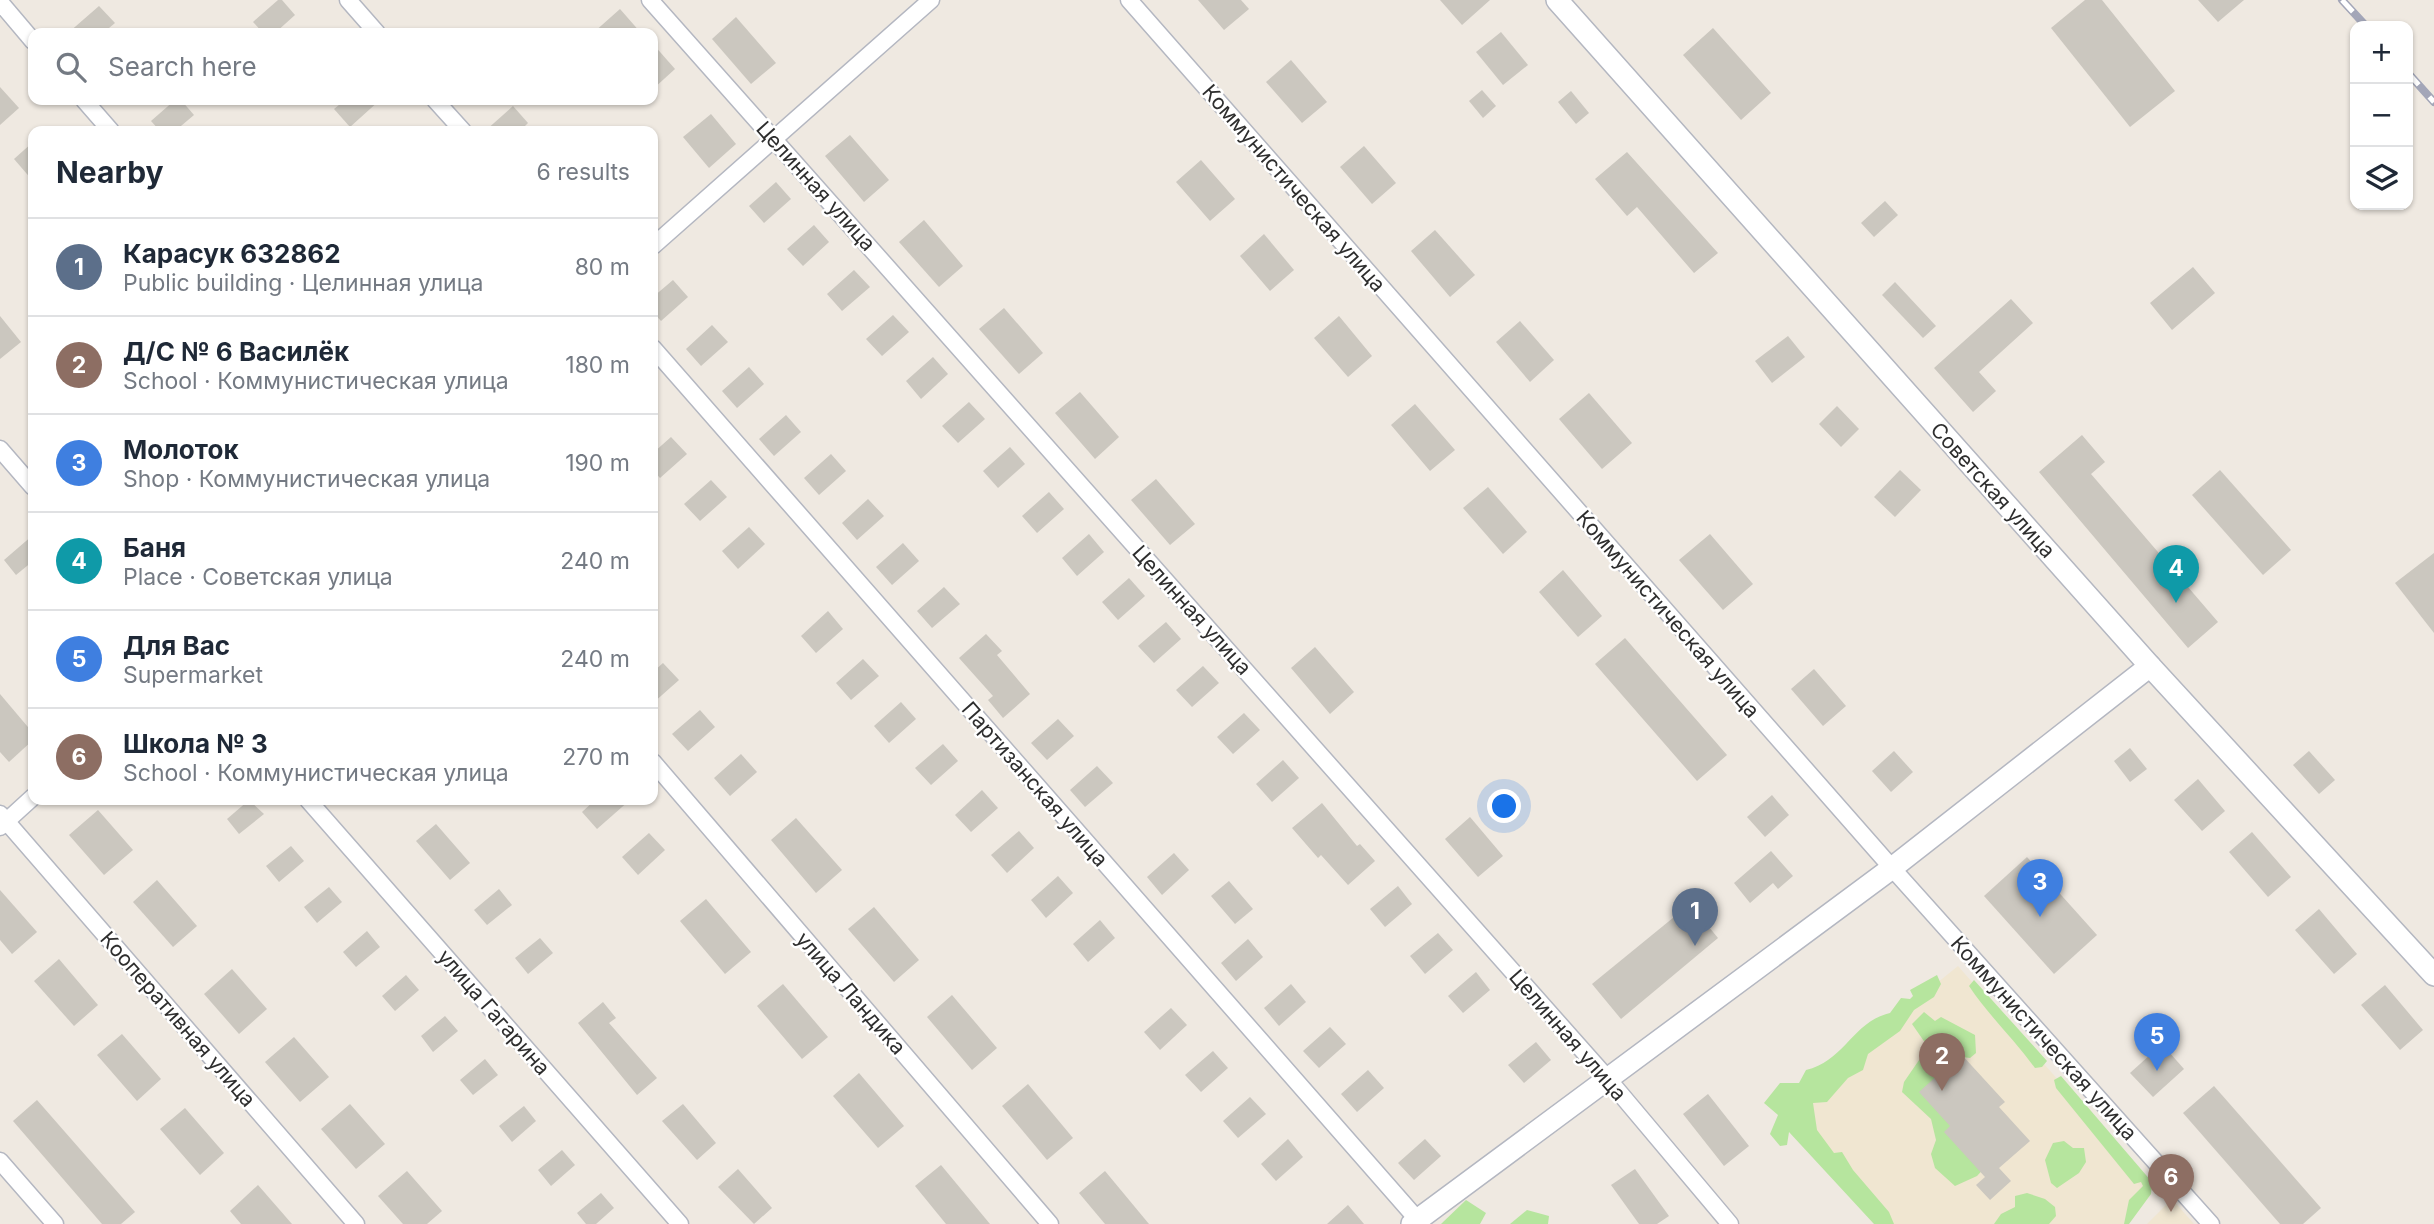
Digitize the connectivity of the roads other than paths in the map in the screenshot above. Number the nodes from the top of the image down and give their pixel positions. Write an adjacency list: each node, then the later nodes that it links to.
1 (348, 0): 7 (street)
2 (650, 0): 13 (street, Целинная улица)
3 (931, 0): 13 (street)
4 (1129, 0): 23 (street, Коммунистическая улица)
5 (1557, 0): 18 (street, Советская улица)
6 (0, 2): 8 (street)
7 (373, 28)
8 (28, 35)
9 (88, 105): 11 (street)
10 (440, 105): 12 (street)
11 (107, 126)
12 (458, 126)
13 (774, 138): 14 (street); 25 (street, Целинная улица)
14 (658, 242)
15 (658, 354): 27 (street, Партизанская улица)
16 (0, 449): 17 (street)
17 (28, 481)
18 (2150, 666): 23 (street); 24 (street, Советская улица)
19 (658, 768): 31 (street, улица Ландика)
20 (28, 801): 22 (street)
21 (312, 805): 30 (street, улица Гагарина)
22 (2, 821): 29 (street, Кооперативная улица)
23 (1892, 867): 25 (street); 33 (street, Коммунистическая улица)
24 (2434, 975)
25 (1608, 1079): 27 (street); 32 (street, Целинная улица)
26 (0, 1161): 28 (street)
27 (1415, 1222)
28 (55, 1224)
29 (356, 1224)
30 (680, 1224)
31 (1050, 1224)
32 (1730, 1224)
33 (2211, 1224)

